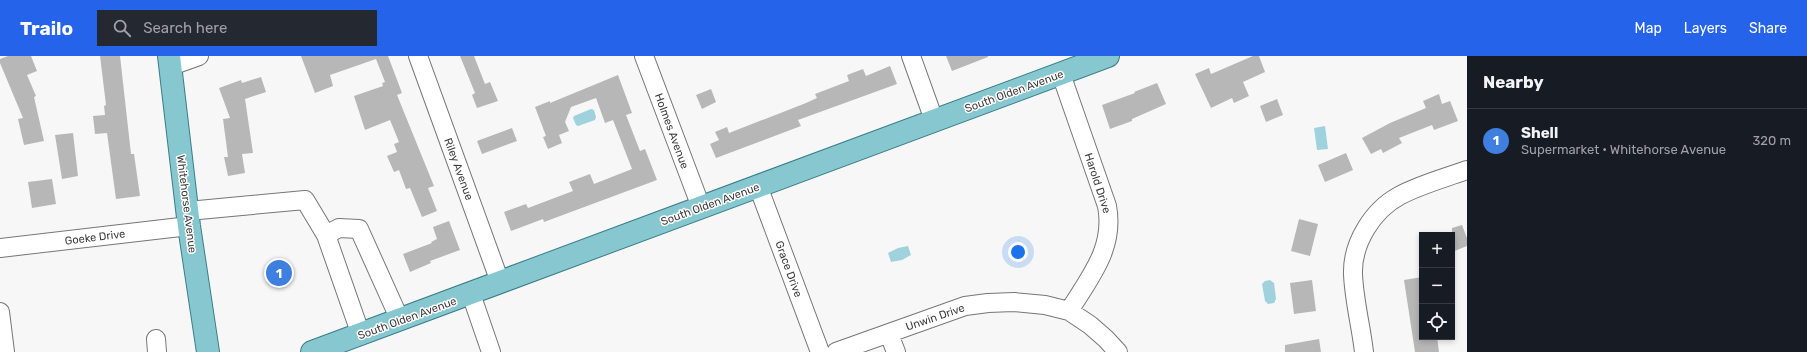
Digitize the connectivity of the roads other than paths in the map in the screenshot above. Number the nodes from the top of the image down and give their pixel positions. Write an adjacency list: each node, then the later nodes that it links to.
1 (199, 56): 6 (street)
2 (418, 56): 15 (street, Riley Avenue)
3 (644, 56): 11 (street, Holmes Avenue)
4 (911, 56): 8 (street)
5 (1108, 56): 7 (main road, South Olden Avenue)
6 (170, 61): 12 (main road, Whitehorse Avenue)
7 (1061, 74): 8 (main road, South Olden Avenue); 17 (street, Harold Drive)
8 (934, 120): 10 (main road, South Olden Avenue)
9 (1467, 170): 30 (street)
10 (758, 186): 11 (main road, South Olden Avenue); 26 (street, Grace Drive)
11 (701, 207): 15 (main road, South Olden Avenue)
12 (189, 218): 13 (street, Goeke Drive); 14 (street, Goeke Drive); 23 (main road, Whitehorse Avenue)
13 (326, 235): 19 (street); 21 (street)
14 (0, 248)
15 (500, 282): 16 (main road, South Olden Avenue)
16 (471, 294): 19 (main road, South Olden Avenue); 25 (street)
17 (1069, 311): 20 (street, Unwin Drive); 29 (street, Unwin Drive)
18 (0, 312): 22 (street)
19 (400, 320): 21 (main road, South Olden Avenue)
20 (889, 334): 27 (street, Unwin Drive); 28 (street)
21 (361, 335): 24 (main road, South Olden Avenue)
22 (5, 352)
23 (208, 352)
24 (312, 352)
25 (491, 352)
26 (820, 352)
27 (836, 352)
28 (896, 352)
29 (1118, 352)
30 (1364, 352)

